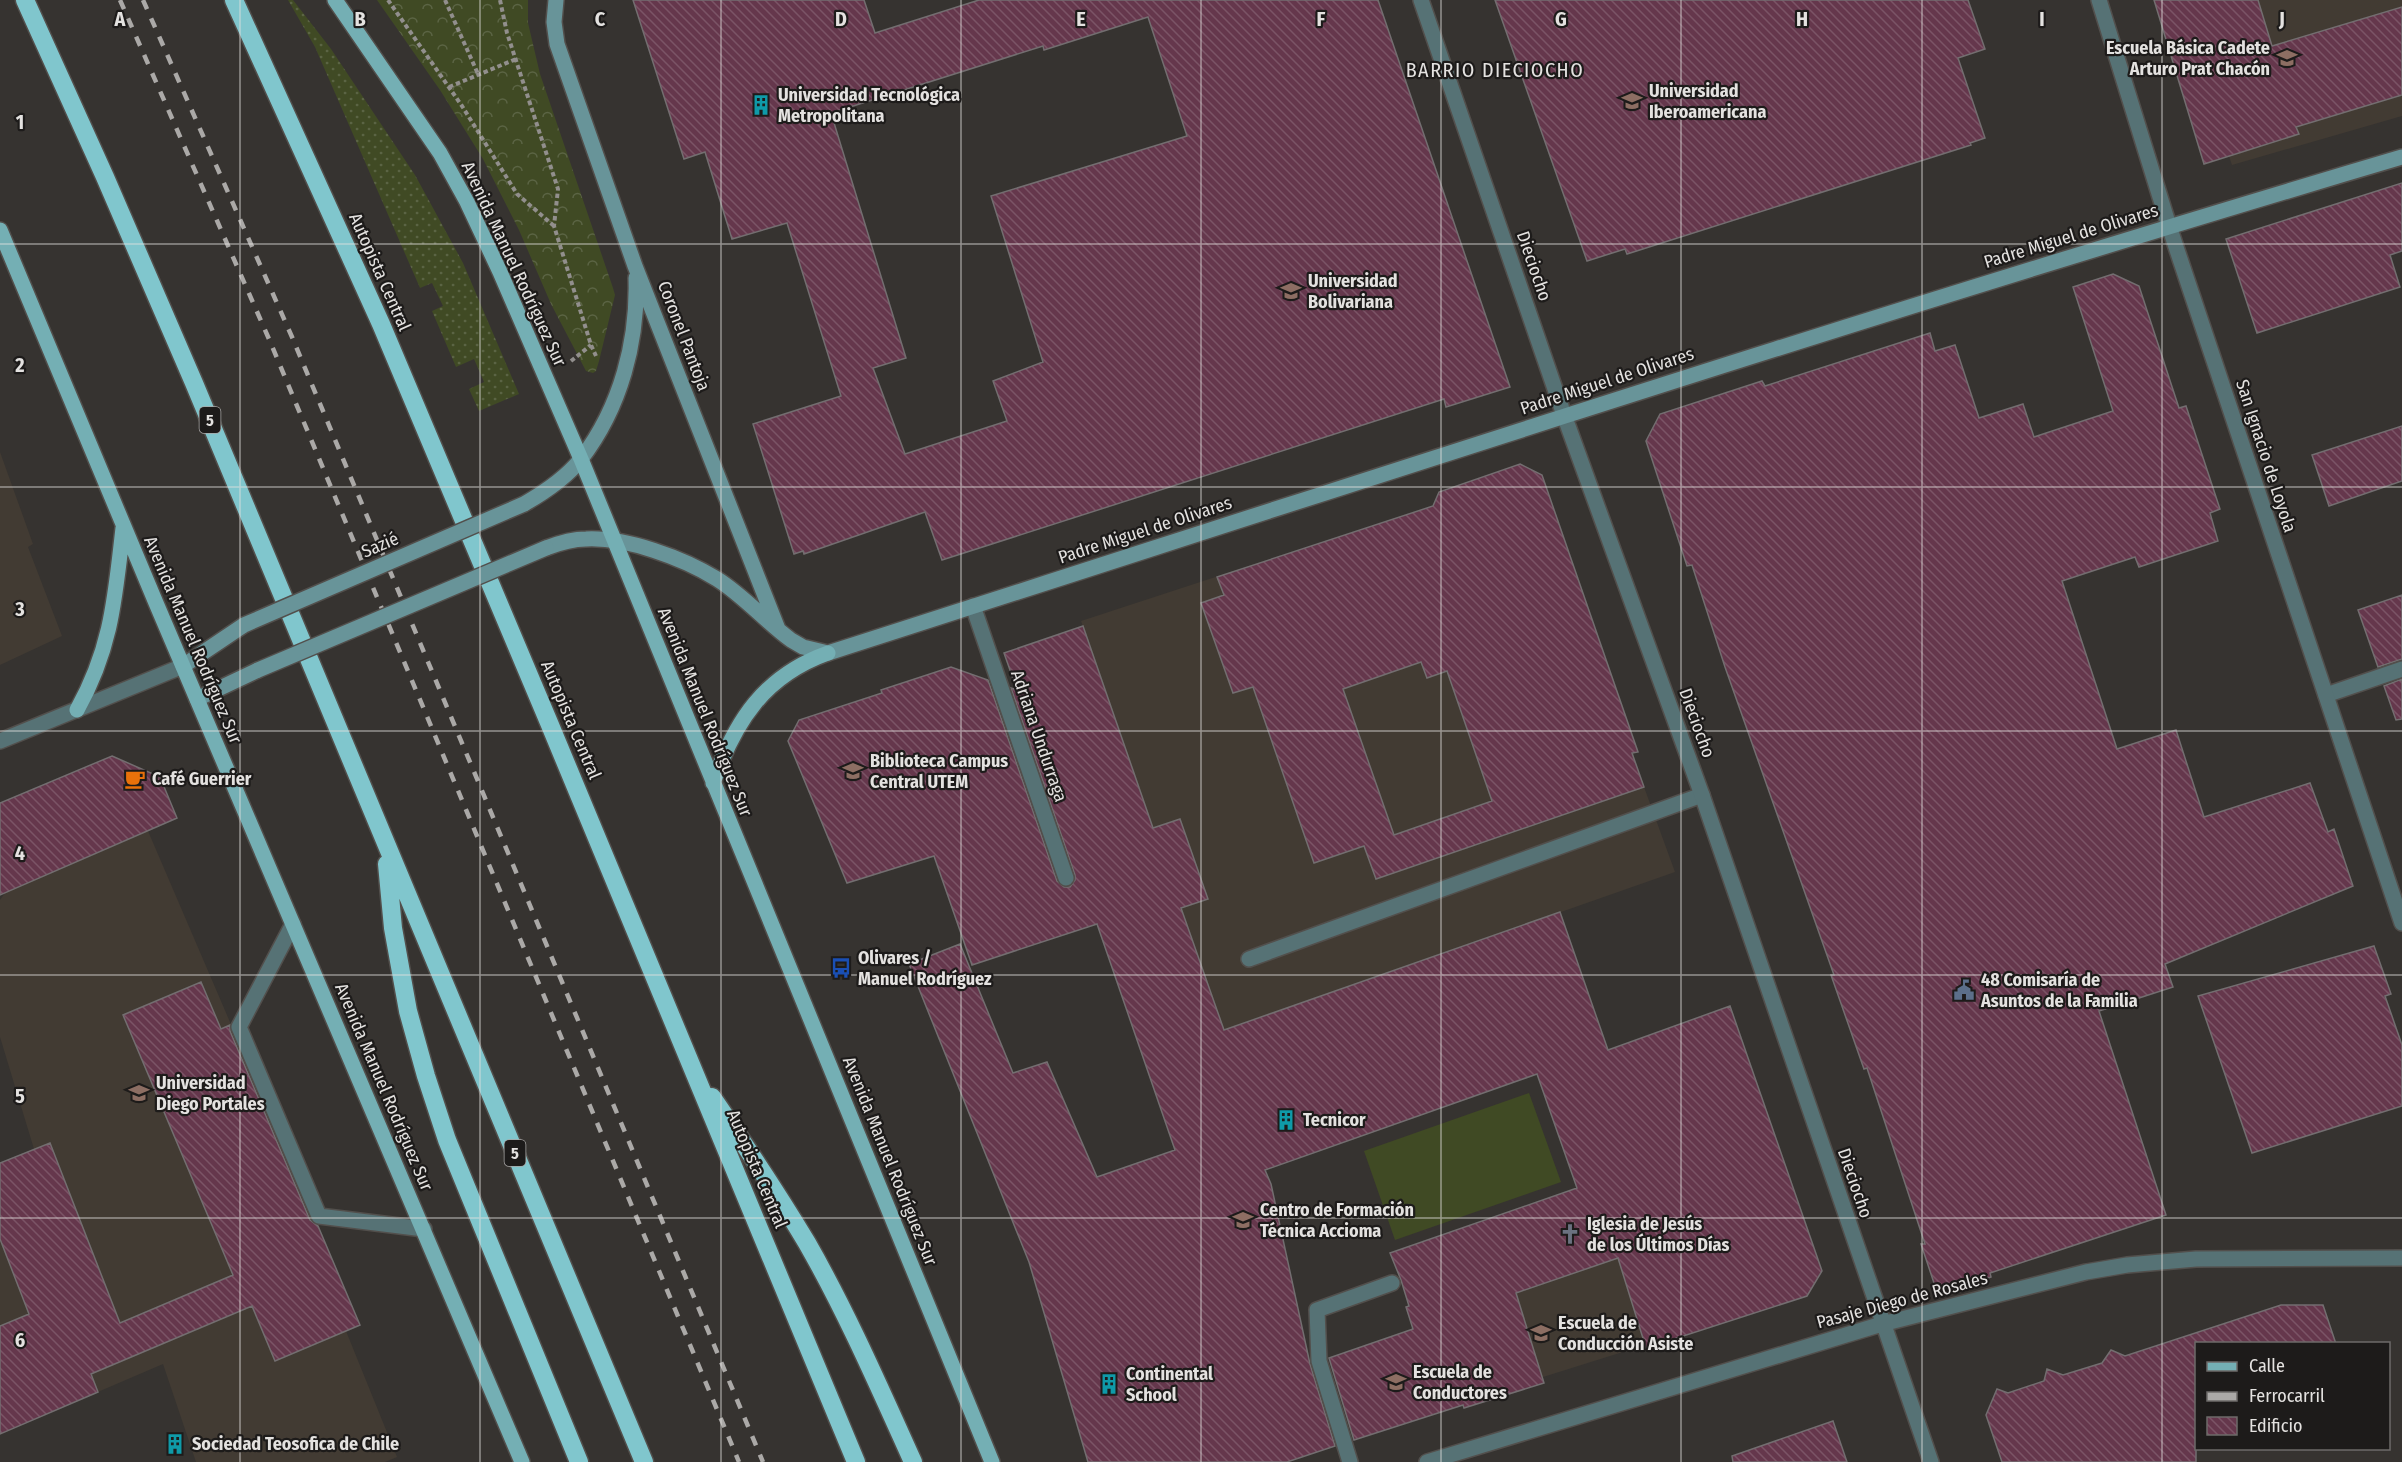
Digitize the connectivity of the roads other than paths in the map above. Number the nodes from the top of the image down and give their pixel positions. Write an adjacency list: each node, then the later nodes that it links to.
1 (25, 0): 26 (highway, 5)
2 (234, 0): 31 (highway, Autopista Central)
3 (336, 0): 12 (main road, Avenida Manuel Rodríguez Sur)
4 (556, 0): 10 (main road, Coronel Pantoja)
5 (1421, 0): 11 (street, Dieciocho)
6 (2099, 0): 8 (street, San Ignacio de Loyola)
7 (2402, 157): 8 (main road, Padre Miguel de Olivares)
8 (2169, 226): 11 (main road, Padre Miguel de Olivares); 20 (street, San Ignacio de Loyola)
9 (0, 230): 13 (main road, Avenida Manuel Rodríguez Sur)
10 (635, 266): 12 (main road, Sazié); 16 (main road, Coronel Pantoja)
11 (1564, 415): 15 (main road, Padre Miguel de Olivares); 25 (street, Dieciocho)
12 (581, 459): 14 (main road, Avenida Manuel Rodríguez Sur); 18 (main road, Sazié, bridge)
13 (123, 525): 18 (main road, Avenida Manuel Rodríguez Sur); 22 (main road)
14 (614, 540): 16 (main road); 21 (main road, bridge); 24 (main road, Avenida Manuel Rodríguez Sur)
15 (973, 606): 17 (main road, Padre Miguel de Olivares); 27 (street, Adriana Undurraga)
16 (779, 632): 17 (main road)
17 (828, 653): 24 (main road)
18 (183, 666): 21 (main road, Avenida Manuel Rodríguez Sur); 22 (street, Sazié)
19 (2402, 669): 20 (street)
20 (2326, 695): 28 (street, San Ignacio de Loyola)
21 (197, 699): 29 (main road, Avenida Manuel Rodríguez Sur)
22 (77, 710): 23 (street, Sazié)
23 (0, 741)
24 (713, 783): 41 (main road, Avenida Manuel Rodríguez Sur)
25 (1702, 795): 30 (street); 35 (street, Dieciocho)
26 (385, 844): 37 (highway); 38 (highway, 5)
27 (1066, 878)
28 (2402, 923)
29 (293, 924): 32 (main road, Avenida Manuel Rodríguez Sur); 32 (street)
30 (1249, 959)
31 (692, 1068): 39 (highway, Autopista Central); 40 (highway)
32 (424, 1228): 36 (main road, Avenida Manuel Rodríguez Sur)
33 (2402, 1258): 35 (street, Pasaje Diego de Rosales)
34 (1392, 1283): 42 (street)
35 (1882, 1324): 43 (street, Pasaje Diego de Rosales); 44 (street, Dieciocho)
36 (522, 1462)
37 (579, 1462)
38 (644, 1462)
39 (856, 1462)
40 (913, 1462)
41 (992, 1462)
42 (1350, 1462)
43 (1427, 1462)
44 (1931, 1462)

